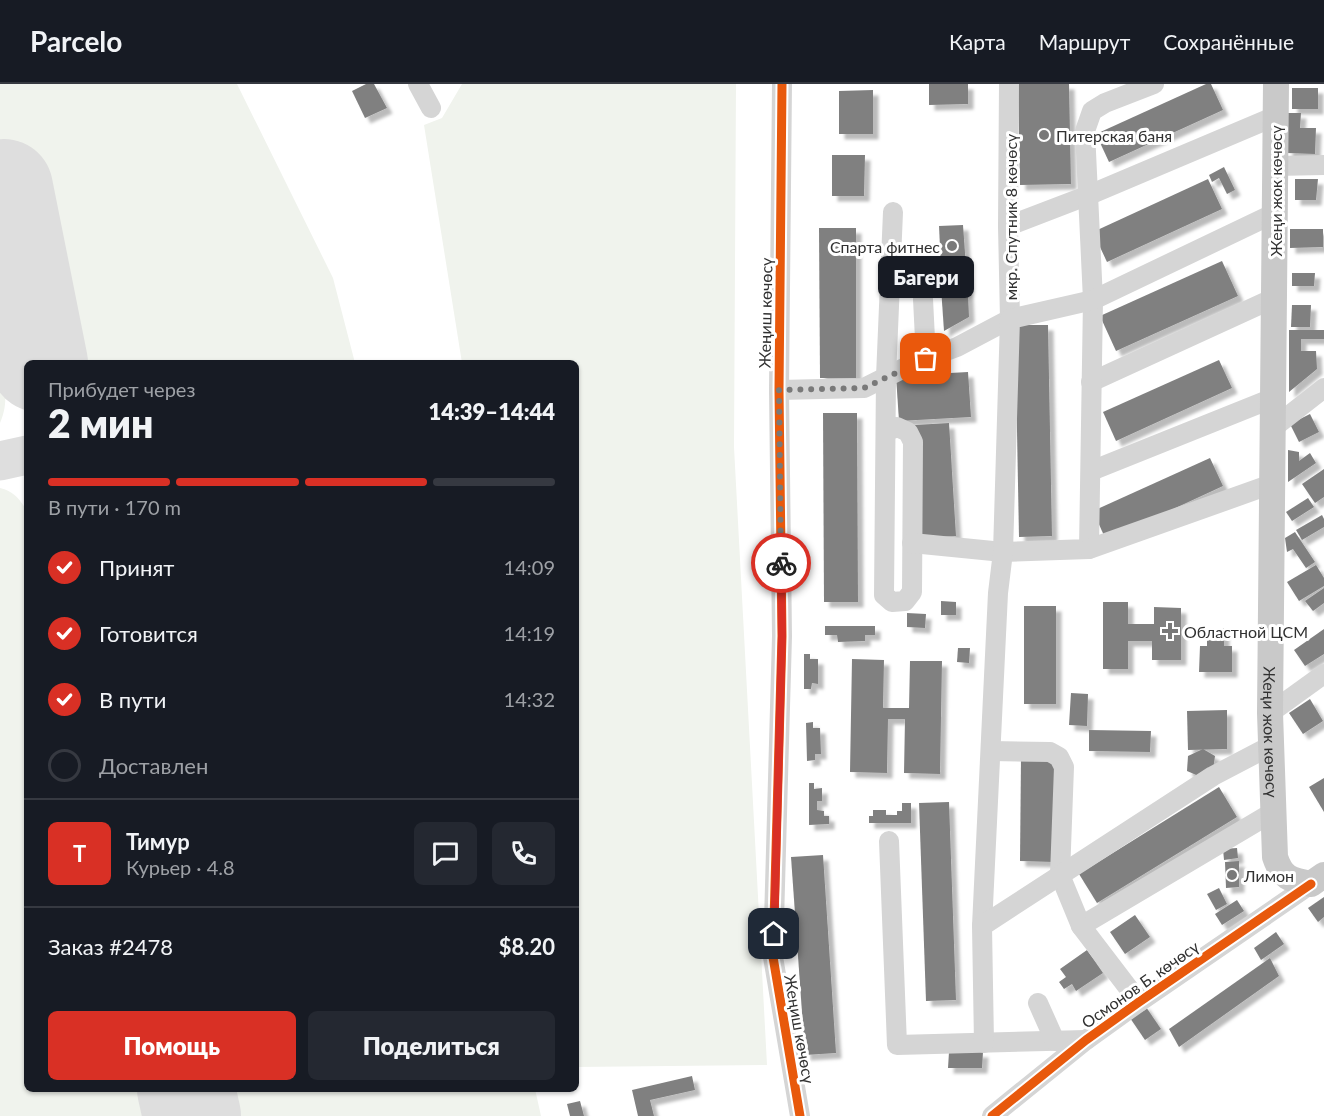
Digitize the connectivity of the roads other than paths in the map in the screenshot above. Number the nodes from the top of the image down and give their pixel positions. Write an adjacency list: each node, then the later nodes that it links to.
1 (418, 84): 6 (street)
2 (782, 84): 22 (street, Жеңиш көчөсү)
3 (1009, 84): 13 (street, мкр. Спутник 8 көчөсү)
4 (1154, 84): 10 (street)
5 (1276, 84): 7 (main road, Жеңи жок көчөсү)
6 (430, 108)
7 (1276, 116): 9 (main road, Жеңи жок көчөсү); 10 (street)
8 (1324, 165): 9 (street)
9 (1275, 166): 12 (main road, Жеңи жок көчөсү)
10 (1089, 195): 13 (street); 16 (street)
11 (893, 212): 19 (street)
12 (1275, 213): 14 (main road, Жеңи жок көчөсү); 16 (street)
13 (1008, 226): 17 (street, мкр. Спутник 8 көчөсү)
14 (1274, 298): 20 (street); 23 (main road, Жеңи жок көчөсү)
15 (923, 299): 18 (street)
16 (1093, 300): 17 (street); 20 (street)
17 (1010, 319): 18 (street, мкр. Спутник 8 көчөсү); 30 (street)
18 (926, 359): 19 (street, мкр. Спутник 8 көчөсү)
19 (886, 377): 22 (street, мкр. Спутник 8 көчөсү); 25 (street)
20 (1091, 382): 26 (street)
21 (1324, 388): 24 (street)
22 (779, 390): 46 (street, Жеңиш көчөсү)
23 (1274, 398): 24 (main road, Жеңи жок көчөсү); 26 (street)
24 (1273, 428): 27 (main road, Жеңи жок көчөсү)
25 (886, 432): 28 (street); 28 (street)
26 (1091, 471): 29 (street)
27 (1272, 484): 29 (street); 32 (main road, Жеңи жок көчөсү)
28 (912, 543): 30 (street)
29 (1089, 549): 30 (street)
30 (1003, 552): 34 (street)
31 (1324, 675): 32 (street)
32 (1270, 713): 33 (main road, Жеңи жок көчөсү)
33 (1272, 745): 35 (main road, Жеңи жок көчөсү); 37 (street)
34 (991, 751): 37 (street); 39 (street)
35 (1273, 812): 38 (main road, Жеңи жок көчөсү); 40 (street)
36 (889, 841): 45 (street)
37 (1060, 875): 39 (street); 40 (street)
38 (1317, 880): 41 (street, Осмонов Б. көчөсү)
39 (982, 926): 45 (street)
40 (1081, 926): 41 (street)
41 (1139, 1002): 43 (street, Осмонов Б. көчөсү)
42 (1038, 1003): 44 (street)
43 (1086, 1040): 44 (street); 47 (street, Осмонов Б. көчөсү)
44 (1055, 1041): 45 (street)
45 (984, 1043)
46 (800, 1116)
47 (992, 1116)

